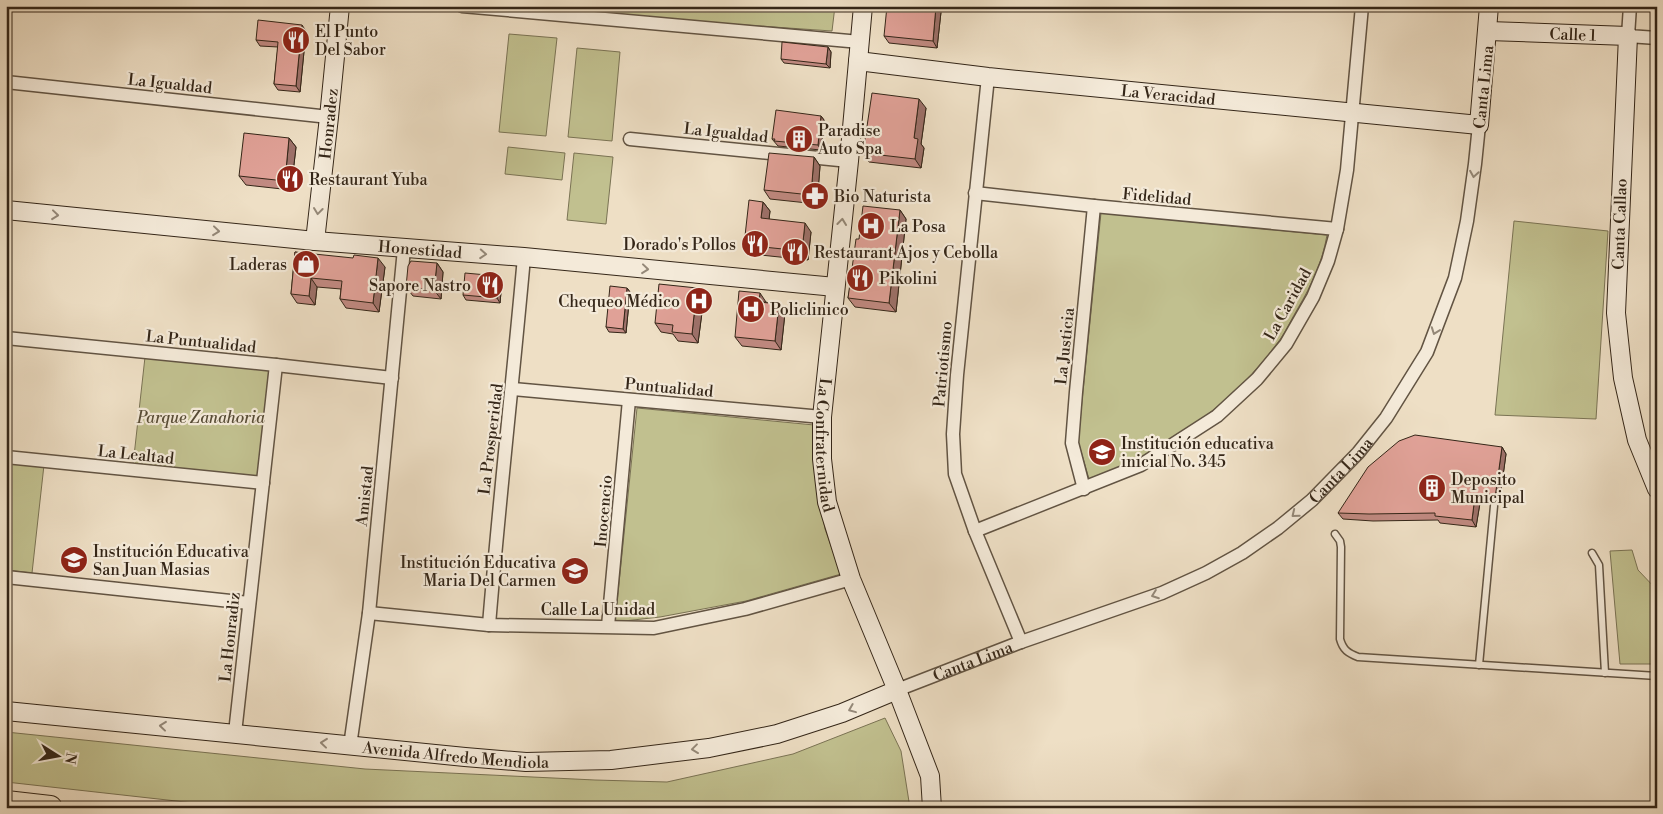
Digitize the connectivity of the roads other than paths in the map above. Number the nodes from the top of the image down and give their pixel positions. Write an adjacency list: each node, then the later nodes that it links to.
1 (340, 6): 15 (street, Honradez)
2 (462, 6): 10 (street)
3 (863, 6): 10 (street, La Confraternidad)
4 (1362, 6): 14 (street, La Caridad)
5 (1490, 6): 7 (street, Canta Lima)
6 (1630, 6): 8 (street, Canta Callao)
7 (1488, 31): 8 (street, Calle 1); 16 (street, Canta Lima)
8 (1628, 36): 9 (street, Calle 1); 36 (street, Canta Callao)
9 (1657, 38)
10 (860, 42): 11 (street, La Confraternidad)
11 (858, 62): 12 (street, La Veracidad); 18 (street, La Confraternidad)
12 (988, 77): 14 (street, La Veracidad); 19 (street, Patriotismo)
13 (6, 82): 15 (street, La Igualdad)
14 (1354, 112): 16 (street, La Veracidad); 22 (street, La Caridad)
15 (330, 117): 23 (street, Honradez, one-way to 23)
16 (1479, 125): 47 (street, Canta Lima, one-way to 47)
17 (630, 139): 18 (street, La Igualdad)
18 (849, 161): 26 (street, La Confraternidad, one-way to 18)
19 (974, 193): 20 (street, Fidelidad); 38 (street, Patriotismo)
20 (1094, 206): 22 (street, Fidelidad); 35 (street, La Justicia)
21 (6, 210): 23 (street, Honestidad, one-way to 23)
22 (1337, 229): 35 (street, La Caridad)
23 (314, 242): 24 (street, Honestidad)
24 (404, 249): 25 (street, Honestidad, one-way to 25); 29 (street, Amistad)
25 (524, 257): 26 (street, Honestidad, one-way to 26); 30 (street, La Prosperidad)
26 (835, 287): 32 (street, La Confraternidad)
27 (6, 338): 28 (street, La Puntualidad)
28 (276, 365): 29 (street, La Puntualidad); 34 (street, La Honradiz)
29 (392, 378): 44 (street, Amistad)
30 (513, 389): 31 (street, Puntualidad); 45 (street, La Prosperidad)
31 (630, 400): 32 (street, Puntualidad); 46 (street, Inocencio)
32 (822, 417): 42 (street, La Confraternidad)
33 (6, 458): 34 (street, La Lealtad)
34 (263, 483): 43 (street, La Honradiz)
35 (1084, 489): 38 (street, La Caridad)
36 (1657, 489)
37 (1494, 506): 48 (lane)
38 (975, 531): 47 (street, Patriotismo)
39 (1335, 534): 48 (lane)
40 (1592, 553): 49 (lane)
41 (6, 577): 43 (street)
42 (851, 579): 46 (street, Calle La Unidad); 51 (street, La Confraternidad)
43 (249, 603): 53 (street, La Honradiz)
44 (369, 612): 45 (street, Calle La Unidad); 54 (street, Amistad)
45 (488, 625): 46 (street, Calle La Unidad)
46 (608, 626)
47 (1021, 642): 51 (street, Canta Lima)
48 (1479, 664): 49 (lane)
49 (1605, 672): 50 (lane)
50 (1657, 676)
51 (897, 690): 54 (street, Avenida Alfredo Mendiola, one-way to 54); 57 (street, La Confraternidad)
52 (6, 711): 53 (street, Avenida Alfredo Mendiola, one-way to 52)
53 (235, 733): 54 (street, Avenida Alfredo Mendiola, one-way to 53)
54 (350, 746)
55 (6, 803): 56 (highway)
56 (50, 808)
57 (932, 808)

